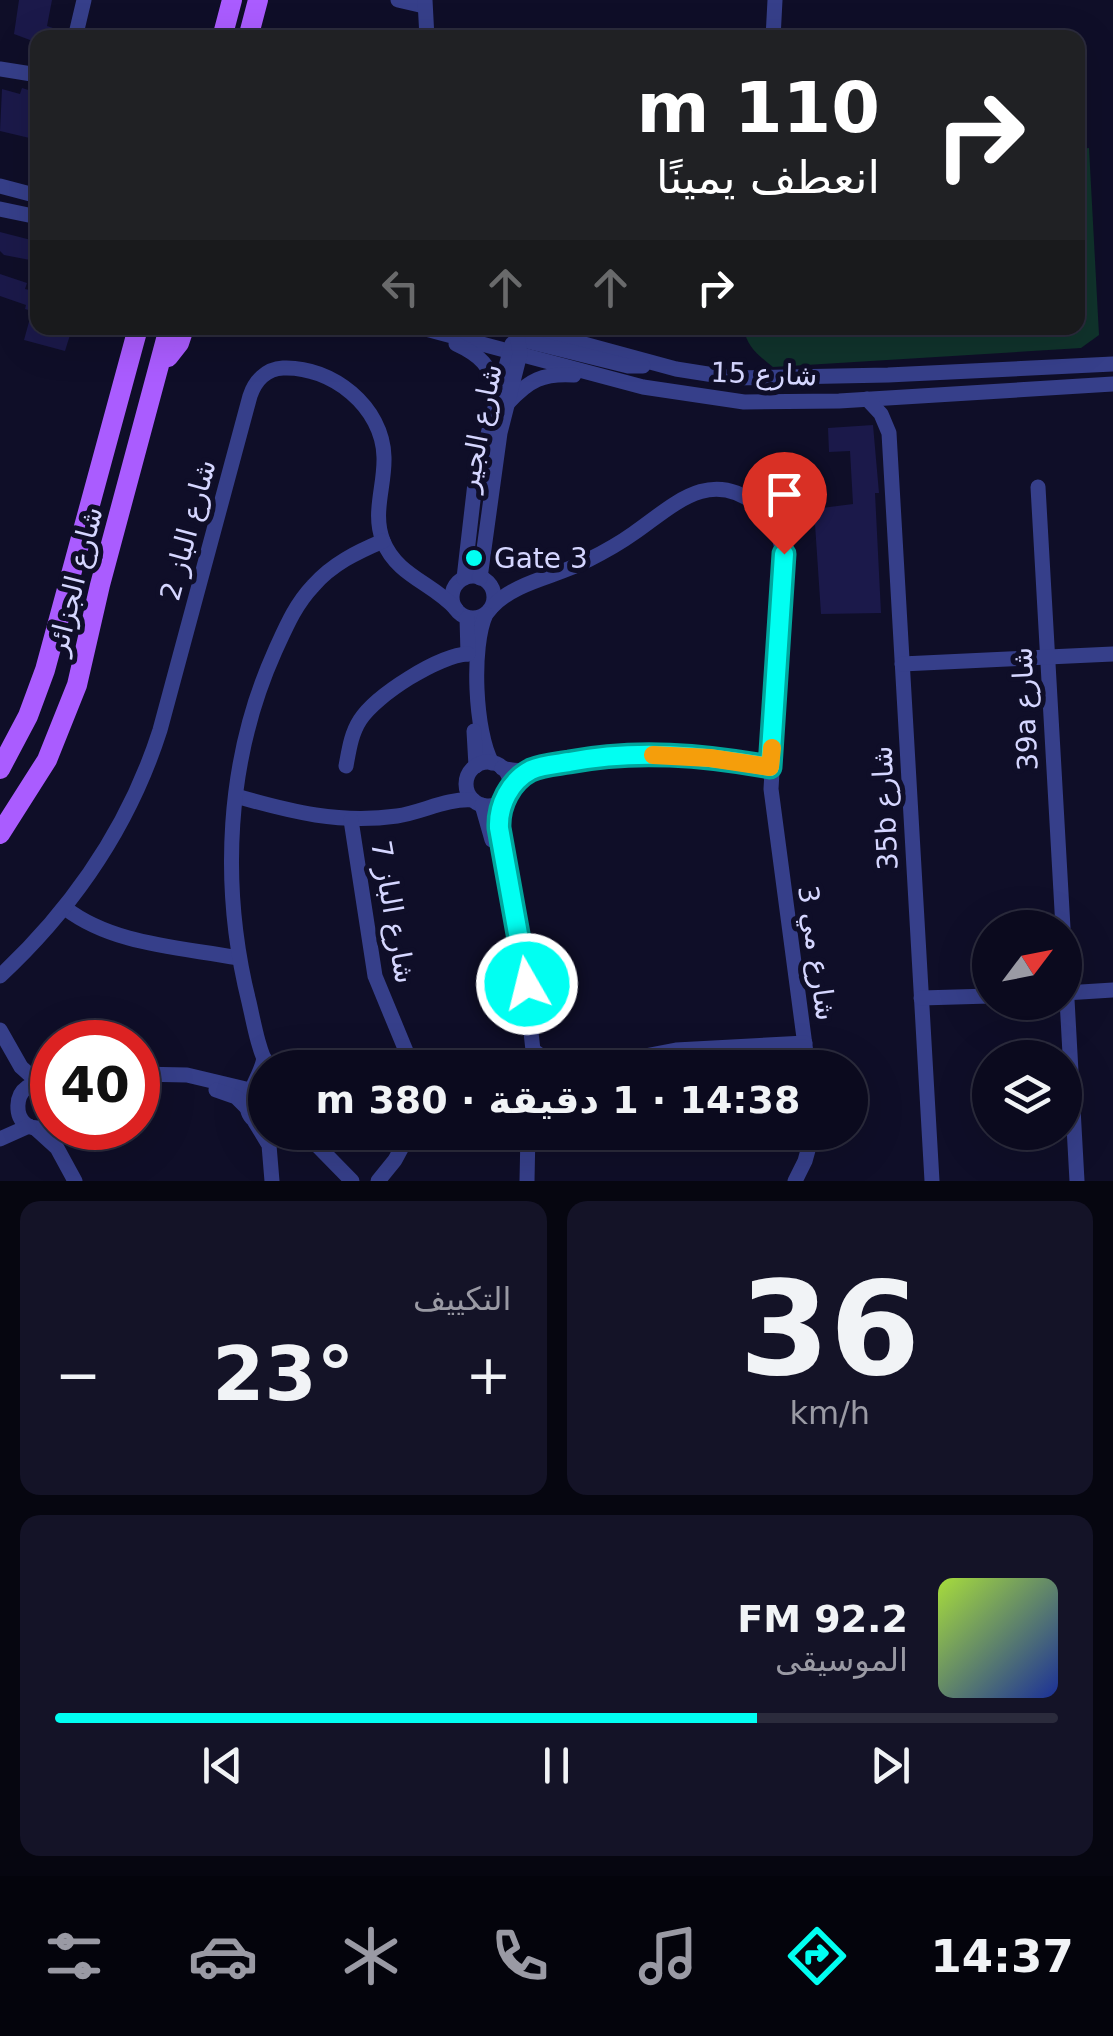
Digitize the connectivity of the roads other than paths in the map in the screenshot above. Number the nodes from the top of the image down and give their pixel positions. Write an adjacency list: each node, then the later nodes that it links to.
1 (84, 0): 6 (street)
2 (258, 0): 7 (main road)
3 (398, 0): 5 (street)
4 (775, 0): 9 (street)
5 (424, 3): 8 (street)
6 (76, 30)
7 (250, 30)
8 (426, 30)
9 (773, 30)
10 (0, 69): 11 (street)
11 (30, 75)
12 (0, 186): 13 (street)
13 (30, 194)
14 (0, 209): 15 (street)
15 (30, 215)
16 (136, 335): 47 (main road, شارع الجزائر)
17 (167, 335): 23 (main road, شارع الجزائر)
18 (181, 335): 23 (main road)
19 (443, 335): 29 (street)
20 (462, 335): 21 (street, شارع 15)
21 (517, 340): 24 (street, شارع 15); 25 (street, شارع 15); 29 (street, شارع الجير)
22 (1113, 364): 24 (street, شارع 15)
23 (160, 366): 55 (main road, شارع الجزائر)
24 (888, 375): 28 (street)
25 (598, 376): 29 (street); 30 (street, شارع 15)
26 (1113, 384): 27 (street, شارع 15)
27 (911, 396): 28 (street, شارع 15); 31 (street)
28 (890, 398): 30 (street, شارع 15)
29 (501, 400): 33 (street, شارع الجير); 34 (street, شارع الجير)
30 (867, 400): 31 (street)
31 (889, 433): 44 (street, 35b شارع)
32 (1038, 487): 43 (street, 39a شارع)
33 (467, 533): 34 (street); 36 (street, شارع الجير)
34 (485, 540): 36 (street, شارع الجير)
35 (383, 541): 38 (street); 51 (street); 56 (street, شارع الباز 2)
36 (473, 581): 37 (street); 38 (street); 39 (street); 40 (street)
37 (513, 590): 39 (street); 46 (street, شارع مي 3)
38 (434, 591): 40 (street)
39 (489, 610): 40 (street); 48 (street)
40 (461, 614): 41 (street)
41 (468, 654): 45 (street); 48 (street)
42 (1113, 654): 43 (street)
43 (1046, 657): 44 (street); 57 (street, 39a شارع)
44 (902, 664): 63 (street, 35b شارع)
45 (346, 766)
46 (770, 767): 49 (street); 66 (street, شارع مي 3)
47 (0, 769)
48 (484, 769): 49 (street); 50 (street); 52 (street); 53 (street)
49 (532, 770): 50 (street)
50 (506, 794): 53 (street); 70 (street)
51 (236, 796): 54 (street); 58 (street)
52 (444, 802): 53 (street); 54 (street)
53 (478, 803): 69 (street)
54 (350, 820): 68 (street, شارع الباز 7)
55 (0, 834)
56 (65, 908): 58 (street); 59 (street, شارع الباز 2)
57 (1062, 910)
58 (238, 958): 67 (street)
59 (0, 976)
60 (1113, 990): 61 (street)
61 (1082, 991)
62 (972, 997): 63 (street)
63 (921, 998): 105 (street, 35b شارع)
64 (1068, 1020): 106 (street)
65 (0, 1030): 73 (street)
66 (805, 1042): 71 (street, شارع مي 3); 72 (street)
67 (263, 1050)
68 (406, 1050)
69 (523, 1050)
70 (533, 1050)
71 (676, 1050)
72 (806, 1050)
73 (16, 1060): 74 (street); 79 (street)
74 (30, 1071)
75 (160, 1074): 77 (street)
76 (160, 1084): 81 (street)
77 (248, 1085)
78 (30, 1087): 79 (street)
79 (18, 1101): 83 (street); 84 (street)
80 (248, 1103): 81 (street)
81 (246, 1107): 82 (street)
82 (248, 1109)
83 (30, 1126)
84 (0, 1127)
85 (30, 1128): 86 (street)
86 (0, 1138)
87 (58, 1150): 96 (street)
88 (61, 1150): 96 (street)
89 (322, 1150): 99 (street)
90 (335, 1150): 100 (street)
91 (400, 1150): 101 (street)
92 (528, 1150): 102 (street)
93 (537, 1150): 103 (street)
94 (808, 1150): 104 (street)
95 (270, 1151): 98 (street)
96 (62, 1154): 97 (street)
97 (75, 1181)
98 (272, 1181)
99 (352, 1181)
100 (365, 1181)
101 (378, 1181)
102 (527, 1181)
103 (536, 1181)
104 (794, 1181)
105 (932, 1181)
106 (1077, 1181)

